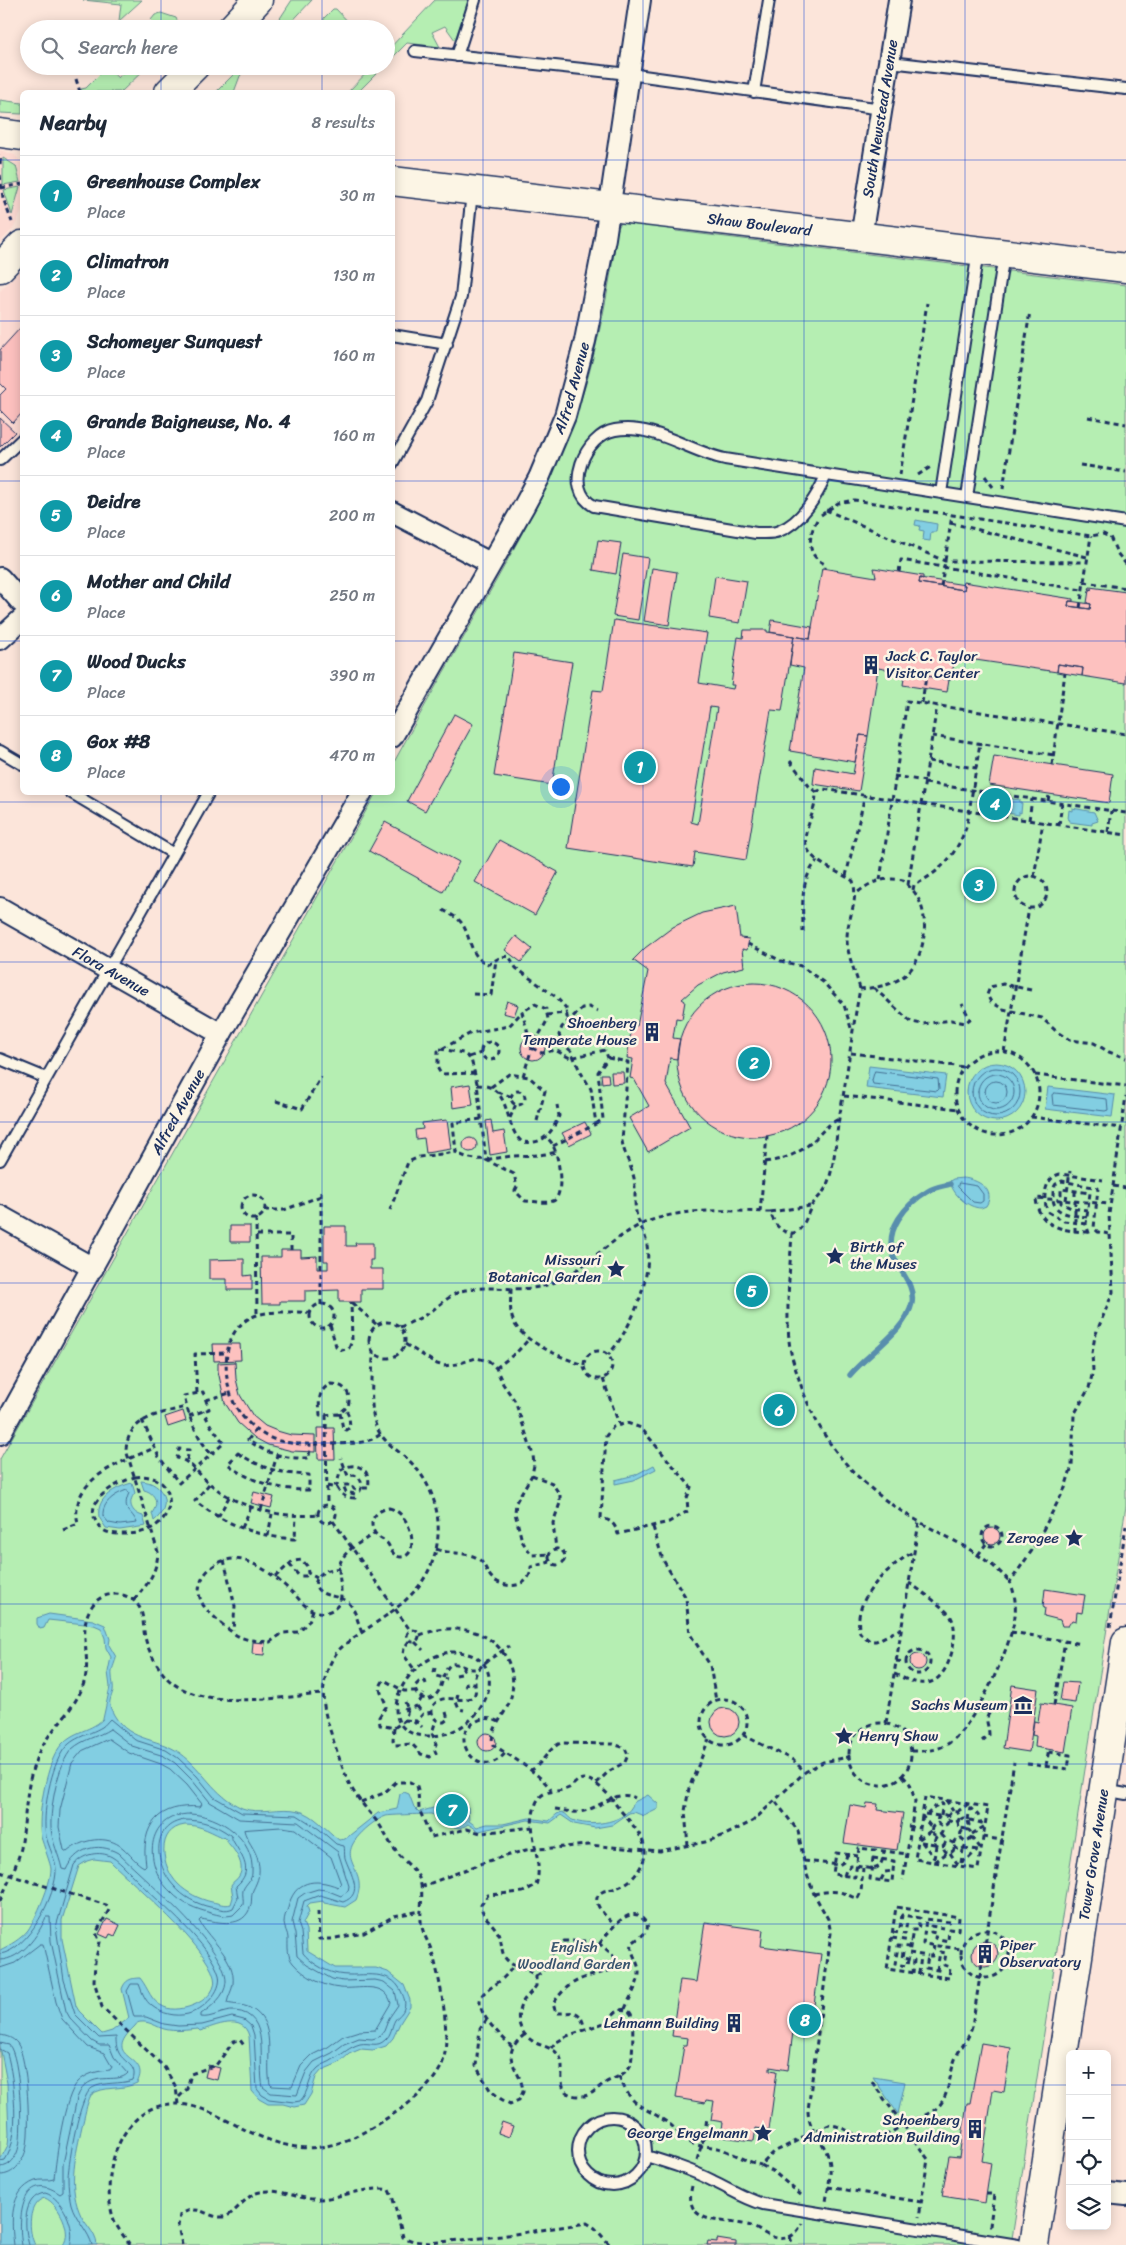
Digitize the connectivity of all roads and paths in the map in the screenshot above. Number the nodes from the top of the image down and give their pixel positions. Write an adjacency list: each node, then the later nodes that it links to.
1 (258, 0): 6 (street)
2 (475, 0): 8 (lane)
3 (640, 0): 10 (street, Alfred Avenue)
4 (769, 0): 18 (lane)
5 (900, 0): 9 (street, South Newstead Avenue)
6 (239, 20)
7 (415, 51): 8 (lane)
8 (457, 56): 10 (lane)
9 (890, 62): 14 (lane); 19 (street, South Newstead Avenue)
10 (629, 74): 18 (lane); 27 (street, Alfred Avenue)
11 (186, 75): 16 (street)
12 (198, 75): 17 (street)
13 (76, 79): 15 (path)
14 (1126, 89)
15 (79, 90)
16 (171, 90)
17 (195, 90)
18 (754, 92): 19 (lane)
19 (882, 109): 29 (street, South Newstead Avenue)
20 (11, 141): 21 (path)
21 (0, 164)
22 (0, 175): 25 (path)
23 (395, 181): 26 (street, Shaw Boulevard)
24 (20, 184): 25 (path)
25 (1, 188): 28 (path)
26 (472, 191): 27 (street, Shaw Boulevard); 36 (lane)
27 (610, 207): 29 (street, Shaw Boulevard); 59 (street, Alfred Avenue)
28 (18, 233): 31 (street)
29 (861, 237): 30 (street, Shaw Boulevard)
30 (991, 252): 32 (street, Shaw Boulevard); 47 (lane); 48 (lane)
31 (0, 268)
32 (1126, 268)
33 (927, 303): 45 (path)
34 (1030, 311): 46 (path)
35 (395, 335): 36 (lane)
36 (447, 344): 40 (lane)
37 (1088, 417): 38 (path)
38 (1126, 424)
39 (20, 441): 41 (lane)
40 (395, 459)
41 (0, 460)
42 (1080, 465): 43 (path)
43 (1126, 472)
44 (826, 475): 44 (lane); 47 (lane)
45 (900, 478)
46 (1002, 492)
47 (941, 493): 48 (lane)
48 (967, 497): 53 (lane)
49 (821, 507): 50 (path)
50 (826, 510): 52 (path); 57 (path); 61 (path)
51 (395, 514): 59 (street)
52 (952, 515): 54 (path); 55 (path)
53 (1126, 522)
54 (951, 523): 56 (path); 57 (path)
55 (1091, 536): 56 (path); 60 (path)
56 (1087, 557): 58 (path)
57 (945, 561): 58 (path); 62 (path)
58 (1087, 562): 65 (path)
59 (490, 564): 78 (street, Alfred Avenue)
60 (1126, 564)
61 (825, 568)
62 (944, 568): 63 (path); 66 (path); 68 (path)
63 (899, 572)
64 (0, 578): 69 (street)
65 (1084, 582): 67 (path); 68 (path)
66 (941, 587)
67 (1126, 588)
68 (1082, 590): 70 (path)
69 (20, 601)
70 (1080, 608)
71 (20, 621): 72 (street)
72 (0, 640)
73 (1065, 673): 77 (path)
74 (926, 676): 75 (path)
75 (922, 703): 76 (path); 89 (path)
76 (937, 706): 77 (path); 80 (path)
77 (1058, 724): 79 (path); 83 (path)
78 (395, 732)
79 (1126, 734)
80 (932, 736): 81 (path); 85 (path)
81 (980, 743): 83 (path); 88 (path)
82 (0, 751): 86 (lane)
83 (1054, 755): 87 (path)
84 (790, 761): 92 (path)
85 (928, 761): 88 (path); 90 (path)
86 (20, 763)
87 (1052, 765)
88 (976, 768): 91 (path)
89 (894, 776): 90 (path); 99 (path)
90 (925, 782): 91 (path); 101 (path)
91 (973, 790): 98 (path); 104 (path)
92 (816, 792): 97 (path); 112 (path)
93 (1049, 794): 100 (path)
94 (75, 795): 111 (lane)
95 (206, 795): 111 (lane)
96 (353, 795): 139 (street, Alfred Avenue)
97 (865, 795): 99 (path); 113 (path)
98 (1032, 799): 100 (path); 106 (path)
99 (891, 800): 101 (path); 115 (path)
100 (1048, 801): 102 (path)
101 (922, 804): 104 (path); 116 (path)
102 (1062, 804): 103 (path); 108 (path)
103 (1111, 811): 105 (path); 109 (path)
104 (970, 812): 106 (path); 117 (path)
105 (1126, 813)
106 (1029, 820): 107 (path)
107 (1043, 822): 108 (path); 114 (path)
108 (1059, 825): 109 (path)
109 (1108, 832): 110 (path)
110 (1126, 835)
111 (174, 854): 125 (lane)
112 (817, 861): 113 (path); 122 (path)
113 (846, 876): 118 (path)
114 (1034, 877): 120 (path); 120 (path)
115 (880, 880): 116 (path); 118 (path)
116 (908, 886): 117 (path)
117 (913, 890): 127 (path)
118 (856, 893): 128 (path)
119 (0, 908): 125 (street, Flora Avenue)
120 (1029, 908): 126 (path)
121 (444, 910): 124 (path)
122 (803, 932)
123 (748, 944): 138 (path)
124 (496, 960): 130 (path); 135 (path)
125 (108, 969): 139 (street, Flora Avenue); 154 (lane)
126 (1016, 985): 129 (path); 134 (path); 134 (path)
127 (874, 988): 128 (path); 131 (path)
128 (860, 989): 138 (path)
129 (1031, 990)
130 (473, 994)
131 (962, 1004)
132 (598, 1011): 137 (path)
133 (522, 1012): 136 (path); 140 (path); 141 (path)
134 (1011, 1012): 142 (path); 147 (path)
135 (567, 1013): 136 (path); 137 (path)
136 (547, 1015): 140 (path)
137 (570, 1020): 171 (path)
138 (852, 1031): 144 (path)
139 (221, 1034): 219 (street, Alfred Avenue)
140 (532, 1048): 146 (path, bridge); 152 (path)
141 (440, 1049): 145 (path); 150 (path)
142 (1004, 1052): 149 (path); 151 (path)
143 (481, 1053): 143 (path); 145 (path)
144 (851, 1054): 149 (path); 159 (path)
145 (470, 1057): 150 (path)
146 (608, 1058): 171 (path); 211 (path)
147 (1126, 1058)
148 (0, 1059): 154 (lane)
149 (964, 1067): 165 (path)
150 (475, 1073): 155 (path)
151 (1035, 1075): 156 (path); 166 (path)
152 (523, 1076): 157 (path); 170 (path)
153 (321, 1077): 162 (path)
154 (46, 1078): 178 (lane)
155 (477, 1085): 157 (path); 167 (path)
156 (1126, 1086)
157 (491, 1087): 158 (path)
158 (498, 1092): 161 (path); 168 (path)
159 (844, 1096): 165 (path); 169 (path)
160 (1126, 1096): 172 (path)
161 (512, 1097): 163 (path); 163 (path)
162 (276, 1101)
163 (516, 1104): 168 (path)
164 (557, 1105): 173 (path)
165 (958, 1109): 166 (path)
166 (1031, 1117): 172 (path)
167 (481, 1119): 176 (path); 179 (path)
168 (510, 1119): 173 (path)
169 (839, 1119): 180 (path); 198 (path)
170 (537, 1121)
171 (596, 1124): 175 (path)
172 (1122, 1128): 184 (path)
173 (546, 1136): 175 (path)
174 (768, 1136): 180 (path)
175 (553, 1146): 177 (path)
176 (456, 1152): 179 (path); 201 (path)
177 (556, 1152): 179 (path); 179 (path)
178 (0, 1160)
179 (486, 1160)
180 (765, 1162): 203 (path)
181 (1070, 1173): 182 (path); 183 (path); 190 (path)
182 (1103, 1180)
183 (1068, 1183): 186 (path); 191 (path); 196 (path)
184 (1113, 1186): 185 (path); 197 (path)
185 (1126, 1188)
186 (1067, 1190): 188 (path); 192 (path); 193 (path)
187 (321, 1191): 189 (path)
188 (1075, 1191): 194 (path); 195 (path)
189 (321, 1196): 200 (path); 221 (path)
190 (1045, 1198): 191 (path); 209 (path); 214 (path)
191 (1053, 1199): 192 (path); 206 (path)
192 (1060, 1200): 193 (path); 199 (path)
193 (1066, 1200): 194 (path)
194 (1075, 1201): 195 (path); 199 (path)
195 (1089, 1202): 196 (path); 202 (path)
196 (1096, 1203): 197 (path); 215 (path)
197 (1110, 1204): 215 (path)
198 (811, 1206): 204 (path); 213 (path)
199 (1075, 1208): 202 (path); 206 (path)
200 (264, 1210): 208 (path); 208 (path)
201 (390, 1210)
202 (1088, 1210): 207 (path)
203 (760, 1212): 204 (path); 211 (path)
204 (770, 1212): 213 (path)
205 (0, 1216): 219 (street)
206 (1075, 1216): 207 (path); 209 (path)
207 (1087, 1217): 210 (path)
208 (256, 1218): 216 (path)
209 (1075, 1223): 210 (path); 214 (path)
210 (1086, 1224): 212 (path)
211 (641, 1226): 220 (path); 231 (path)
212 (1088, 1232): 214 (path); 217 (path)
213 (792, 1233): 276 (path)
214 (1075, 1234)
215 (1109, 1234): 297 (path)
216 (257, 1235): 218 (path); 223 (path)
217 (1090, 1236)
218 (291, 1250)
219 (93, 1268): 247 (street, Alfred Avenue)
220 (511, 1289): 226 (path); 227 (path)
221 (321, 1305): 222 (path); 224 (path)
222 (311, 1312): 223 (path); 224 (path)
223 (258, 1315): 230 (path)
224 (330, 1325): 225 (path)
225 (377, 1326): 226 (path); 229 (path)
226 (400, 1327): 228 (path)
227 (529, 1338): 232 (path); 233 (path)
228 (405, 1344): 229 (path); 233 (path)
229 (374, 1352): 248 (path)
230 (227, 1353): 235 (path); 236 (path)
231 (608, 1355): 232 (path); 234 (path)
232 (583, 1365): 234 (path)
233 (496, 1368): 260 (path)
234 (603, 1378): 245 (path)
235 (197, 1393): 237 (path); 238 (path)
236 (230, 1393): 237 (path); 246 (path)
237 (206, 1400): 240 (path)
238 (186, 1407): 243 (path); 244 (path)
239 (346, 1410): 241 (path); 241 (path); 242 (path)
240 (203, 1411): 243 (path); 252 (path)
241 (340, 1414): 242 (path)
242 (326, 1415): 250 (path)
243 (189, 1416): 252 (path)
244 (142, 1420): 251 (path); 255 (path)
245 (619, 1424): 277 (path); 277 (path)
246 (256, 1429): 249 (path); 253 (path)
247 (0, 1434)
248 (381, 1434): 250 (path); 286 (path)
249 (310, 1444): 250 (path); 253 (path)
250 (326, 1444): 264 (path)
251 (154, 1448): 255 (path); 258 (path)
252 (211, 1454): 258 (path)
253 (278, 1455): 259 (path)
254 (341, 1458): 257 (path)
255 (129, 1459): 261 (path); 280 (path)
256 (187, 1460): 256 (path); 258 (path)
257 (345, 1467): 265 (path); 266 (path); 266 (path)
258 (194, 1470): 262 (path)
259 (273, 1470): 263 (path); 263 (path); 263 (path)
260 (532, 1475): 285 (path); 288 (path)
261 (135, 1477): 278 (path); 278 (path); 278 (path)
262 (209, 1483): 267 (path); 274 (path)
263 (268, 1485): 270 (path)
264 (327, 1486): 265 (path); 268 (path)
265 (334, 1486): 266 (path)
266 (362, 1488)
267 (229, 1497): 269 (path); 274 (path)
268 (328, 1504): 272 (path); 275 (path)
269 (251, 1507): 270 (path); 279 (path)
270 (260, 1510): 271 (path)
271 (272, 1514): 273 (path); 282 (path)
272 (318, 1515): 273 (path); 275 (path)
273 (296, 1516): 282 (path)
274 (218, 1518): 279 (path)
275 (333, 1521): 284 (path)
276 (919, 1522): 287 (path); 289 (path)
277 (653, 1527): 336 (path)
278 (152, 1528): 300 (path)
279 (242, 1528): 282 (path)
280 (63, 1530)
281 (375, 1534): 281 (path); 284 (path)
282 (268, 1536)
283 (986, 1544): 283 (path); 289 (path)
284 (351, 1548): 293 (path); 302 (path)
285 (556, 1548): 288 (path); 291 (path)
286 (436, 1550): 291 (path); 302 (path)
287 (914, 1552): 298 (path); 303 (path)
288 (549, 1554): 291 (path)
289 (978, 1555): 297 (path)
290 (224, 1560): 295 (path); 305 (path); 305 (path)
291 (550, 1562)
292 (289, 1564): 294 (path); 294 (path); 295 (path)
293 (340, 1568): 296 (path); 299 (path)
294 (308, 1573): 296 (path)
295 (275, 1577): 301 (path)
296 (318, 1578): 299 (path)
297 (1010, 1582): 306 (path)
298 (909, 1583): 303 (path); 323 (path)
299 (341, 1599): 301 (path); 307 (path)
300 (134, 1600): 331 (path); 420 (path)
301 (313, 1610): 305 (path)
302 (394, 1610): 304 (path); 307 (path)
303 (902, 1628): 317 (path)
304 (410, 1630): 308 (path); 309 (path)
305 (233, 1631)
306 (1011, 1632): 310 (path); 358 (path)
307 (362, 1633): 331 (path)
308 (420, 1635): 311 (path); 316 (path)
309 (409, 1641): 311 (path); 322 (path)
310 (1065, 1641): 313 (path); 339 (path)
311 (415, 1642): 315 (path)
312 (1126, 1642): 369 (street, Tower Grove Avenue)
313 (1082, 1644)
314 (510, 1646): 316 (path)
315 (422, 1650)
316 (502, 1651): 320 (path); 349 (path)
317 (896, 1661): 318 (path); 323 (path)
318 (906, 1662): 318 (path)
319 (464, 1666): 320 (path); 324 (path); 325 (path)
320 (482, 1666): 322 (path); 326 (path); 351 (path)
321 (435, 1668): 325 (path)
322 (414, 1669): 329 (path)
323 (894, 1674): 350 (path)
324 (456, 1675)
325 (445, 1679): 333 (path)
326 (476, 1683): 328 (path); 334 (path)
327 (426, 1684): 330 (path)
328 (465, 1687)
329 (400, 1689): 330 (path); 347 (path); 353 (path)
330 (415, 1691): 332 (path)
331 (323, 1694): 373 (path)
332 (424, 1696): 333 (path); 340 (path)
333 (435, 1696): 335 (path)
334 (457, 1697): 335 (path); 342 (path)
335 (437, 1700): 343 (path)
336 (716, 1701): 354 (path); 356 (path)
337 (405, 1702): 341 (path)
338 (1008, 1704): 357 (path)
339 (1054, 1705)
340 (417, 1706): 341 (path); 345 (path)
341 (406, 1710): 347 (path)
342 (464, 1710)
343 (434, 1711): 345 (path); 346 (path)
344 (446, 1712): 346 (path)
345 (422, 1714): 348 (path)
346 (436, 1720): 355 (path)
347 (403, 1722): 348 (path); 353 (path); 355 (path)
348 (415, 1722): 352 (path)
349 (500, 1722): 351 (path); 359 (path)
350 (886, 1723): 358 (path); 360 (path)
351 (469, 1724): 355 (path); 359 (path)
352 (422, 1727)
353 (394, 1728): 355 (path)
354 (743, 1735): 356 (path); 365 (path)
355 (432, 1736)
356 (709, 1739): 398 (path)
357 (982, 1741)
358 (912, 1751): 366 (path)
359 (506, 1752): 364 (path)
360 (849, 1757): 365 (path); 366 (path)
361 (1014, 1762): 394 (path)
362 (1027, 1764): 363 (path)
363 (1046, 1766): 363 (path)
364 (530, 1771): 367 (path); 368 (path)
365 (805, 1772): 374 (path)
366 (903, 1776): 386 (path)
367 (595, 1785): 368 (path); 370 (path)
368 (551, 1790): 385 (path)
369 (1115, 1792): 488 (street, Tower Grove Avenue)
370 (612, 1798): 371 (path); 376 (path); 403 (path)
371 (636, 1798)
372 (944, 1801): 375 (path); 377 (path); 378 (path); 378 (path); 379 (path)
373 (361, 1802): 385 (path); 423 (path)
374 (776, 1802): 398 (path); 409 (path)
375 (969, 1805): 377 (path); 382 (path); 383 (path); 383 (path)
376 (555, 1809)
377 (955, 1812): 380 (path); 381 (path)
378 (924, 1815): 379 (path); 387 (path); 388 (path)
379 (940, 1816): 380 (path); 384 (path)
380 (948, 1819): 381 (path); 384 (path)
381 (959, 1820): 382 (path); 389 (path)
382 (968, 1821): 383 (path); 389 (path)
383 (984, 1824): 391 (path); 392 (path)
384 (940, 1825): 388 (path); 390 (path)
385 (531, 1826): 400 (path)
386 (909, 1826): 387 (path); 406 (path)
387 (920, 1828): 395 (path)
388 (932, 1829): 390 (path); 395 (path)
389 (965, 1829): 391 (path); 393 (path)
390 (939, 1835): 396 (path); 397 (path)
391 (972, 1836): 393 (path); 402 (path)
392 (983, 1837): 394 (path); 402 (path)
393 (963, 1840): 399 (path); 401 (path)
394 (1002, 1840): 436 (path)
395 (920, 1841): 396 (path); 411 (path); 411 (path)
396 (936, 1844): 397 (path); 411 (path)
397 (944, 1844): 399 (path); 405 (path)
398 (688, 1846): 403 (path)
399 (955, 1846): 401 (path); 405 (path)
400 (534, 1849): 403 (path); 423 (path); 451 (path)
401 (964, 1849): 402 (path); 413 (path)
402 (980, 1850): 413 (path); 413 (path)
403 (646, 1851): 433 (path)
404 (884, 1851): 406 (path); 407 (path); 410 (path)
405 (949, 1852): 411 (path); 413 (path)
406 (907, 1854): 422 (path)
407 (858, 1856): 408 (path); 414 (path)
408 (846, 1857): 412 (path); 412 (path); 414 (path)
409 (804, 1861): 412 (path); 424 (path)
410 (883, 1861): 416 (path); 416 (path); 417 (path); 417 (path)
411 (934, 1861): 413 (path)
412 (837, 1864): 419 (path); 419 (path)
413 (960, 1865)
414 (854, 1866): 415 (path); 419 (path); 419 (path)
415 (864, 1868): 416 (path); 424 (path)
416 (873, 1869): 421 (path); 421 (path)
417 (891, 1871): 421 (path); 421 (path)
418 (0, 1872): 420 (path)
419 (844, 1874)
420 (10, 1876): 425 (path); 467 (path)
421 (881, 1879)
422 (903, 1880)
423 (421, 1887): 427 (path)
424 (814, 1894): 470 (path)
425 (0, 1901)
426 (318, 1911): 427 (path)
427 (421, 1911): 468 (path)
428 (901, 1922): 429 (path); 434 (path); 440 (path)
429 (907, 1922): 432 (path); 437 (path)
430 (944, 1922): 431 (path); 435 (path); 442 (path)
431 (950, 1922)
432 (912, 1923)
433 (615, 1925): 441 (path); 458 (path)
434 (900, 1928)
435 (944, 1928): 437 (path); 438 (path)
436 (988, 1929): 444 (path); 457 (path); 457 (path)
437 (892, 1932): 439 (path)
438 (942, 1933)
439 (892, 1938): 440 (path); 454 (path)
440 (911, 1941): 443 (path)
441 (600, 1943): 456 (path); 460 (path)
442 (934, 1945): 444 (path); 447 (path)
443 (910, 1947): 446 (path); 448 (path)
444 (961, 1949): 457 (path)
445 (903, 1952): 448 (path)
446 (921, 1955): 447 (path); 455 (path)
447 (928, 1956): 452 (path)
448 (908, 1959): 454 (path)
449 (932, 1963): 450 (path)
450 (938, 1964): 452 (path); 455 (path)
451 (513, 1965): 456 (path); 459 (path)
452 (937, 1970): 453 (path)
453 (943, 1971)
454 (912, 1973): 455 (path)
455 (919, 1974)
456 (536, 1976): 461 (path)
457 (981, 1978): 469 (path)
458 (624, 2009): 460 (path); 465 (path)
459 (487, 2019): 463 (path); 463 (path)
460 (585, 2029): 464 (path)
461 (524, 2035): 463 (path); 464 (path)
462 (245, 2047): 467 (path)
463 (512, 2047)
464 (551, 2048): 465 (path)
465 (619, 2076): 472 (path)
466 (872, 2082): 469 (path)
467 (179, 2097): 468 (path)
468 (178, 2104): 483 (path)
469 (904, 2124): 470 (path); 478 (path)
470 (813, 2132): 472 (path); 473 (path)
471 (646, 2156): 471 (lane); 482 (lane)
472 (761, 2165): 477 (path)
473 (828, 2187): 478 (path); 479 (path)
474 (1111, 2193): 476 (street)
475 (986, 2194): 480 (path)
476 (1126, 2195)
477 (807, 2199)
478 (922, 2202): 482 (path)
479 (818, 2203)
480 (992, 2211)
481 (802, 2223): 486 (path)
482 (917, 2229): 487 (lane)
483 (130, 2245)
484 (182, 2245): 485 (path)
485 (610, 2245)
486 (793, 2245)
487 (1018, 2245)
488 (1034, 2245)

